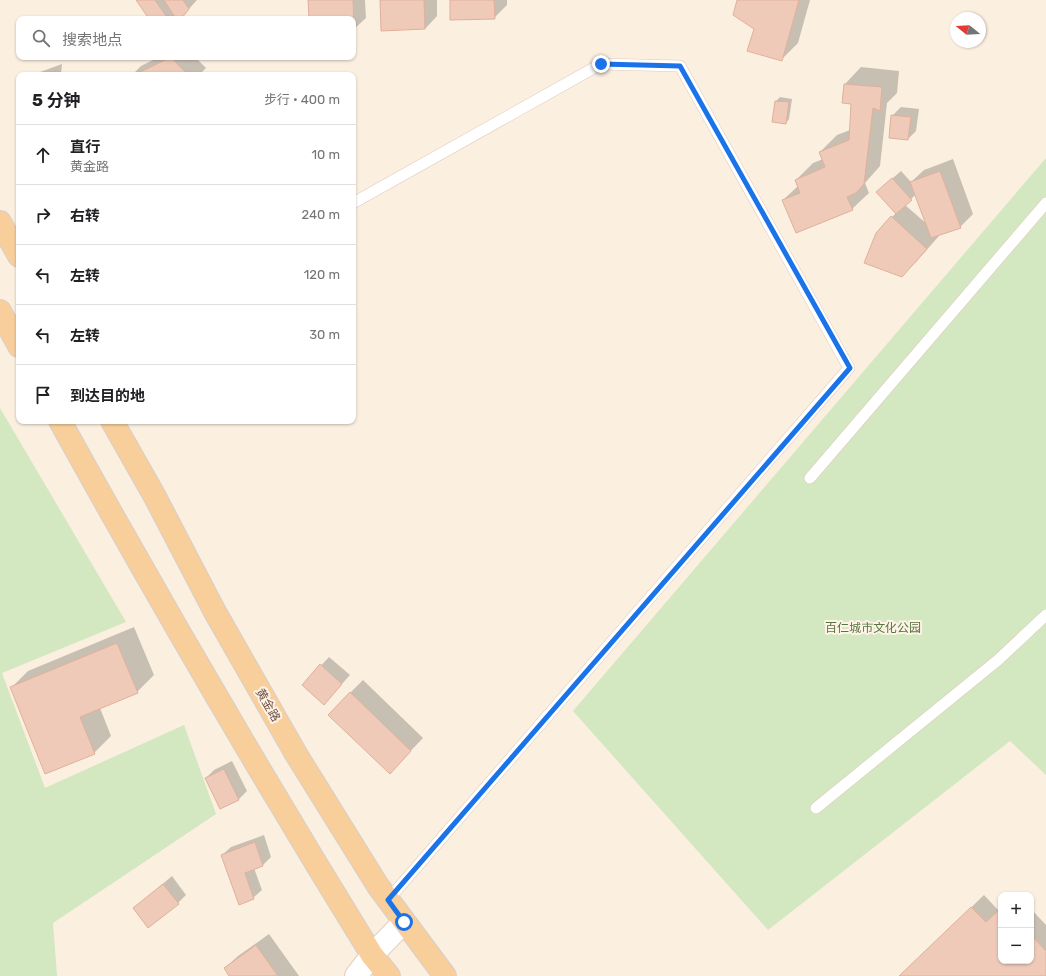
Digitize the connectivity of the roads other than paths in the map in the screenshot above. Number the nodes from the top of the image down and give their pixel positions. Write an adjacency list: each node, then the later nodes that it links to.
1 (356, 201): 12 (lane)
2 (1046, 203): 9 (lane)
3 (0, 222): 4 (main road)
4 (16, 251)
5 (0, 311): 6 (main road)
6 (16, 340)
7 (62, 424): 14 (main road)
8 (114, 424): 12 (main road, 黄金路)
9 (810, 478)
10 (1046, 615): 11 (lane)
11 (816, 808)
12 (388, 900): 13 (main road, 黄金路)
13 (404, 922): 14 (street); 17 (main road, 黄金路)
14 (372, 955): 15 (street); 16 (main road)
15 (356, 976)
16 (389, 976)
17 (445, 976)

